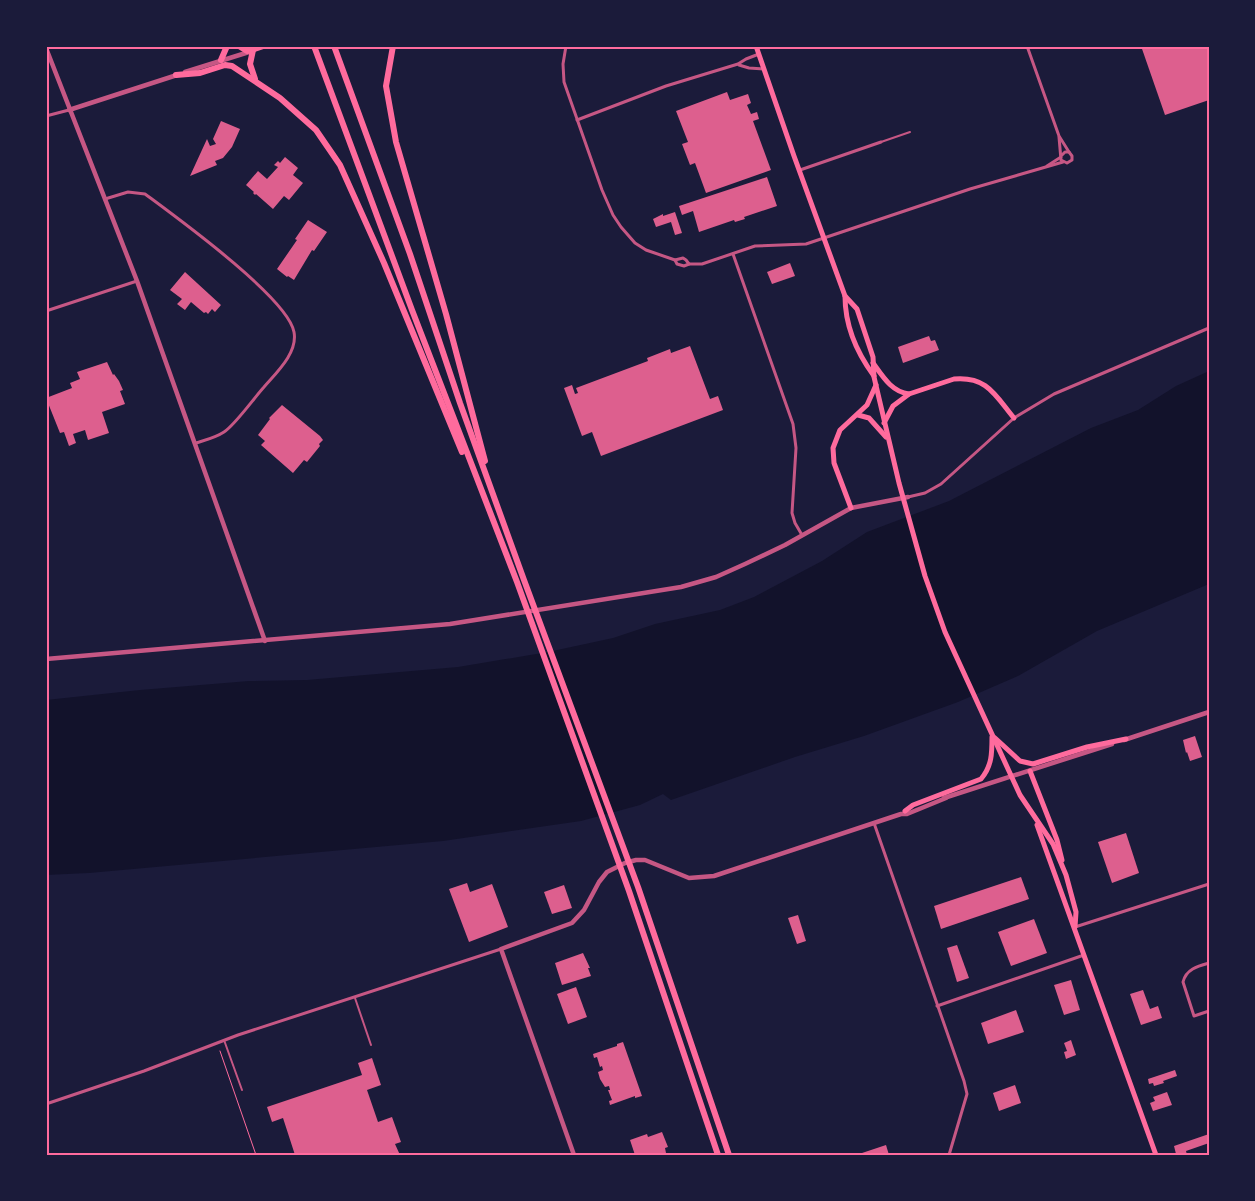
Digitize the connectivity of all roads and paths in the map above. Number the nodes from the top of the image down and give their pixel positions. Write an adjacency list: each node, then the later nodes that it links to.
1 (227, 46): 13 (highway)
2 (239, 46): 11 (highway)
3 (265, 46): 11 (main road)
4 (314, 46): 51 (highway)
5 (334, 46): 47 (highway)
6 (393, 46): 47 (highway)
7 (566, 46): 20 (street)
8 (756, 46): 12 (main road)
9 (1027, 46): 22 (street)
10 (46, 48): 18 (street)
11 (253, 50): 13 (street); 17 (highway)
12 (759, 54): 14 (street); 15 (main road)
13 (221, 60): 16 (street)
14 (738, 64): 15 (street); 20 (street)
15 (764, 68): 28 (main road)
16 (176, 75): 17 (highway); 18 (street)
17 (256, 81): 51 (highway)
18 (69, 110): 19 (street); 29 (street)
19 (46, 116)
20 (577, 120): 32 (street)
21 (910, 132): 23 (lane)
22 (1059, 136): 24 (street); 25 (street)
23 (881, 142): 28 (street)
24 (1069, 152): 25 (street); 26 (street)
25 (1061, 156): 26 (street); 27 (street)
26 (1063, 162): 27 (street)
27 (1044, 168): 30 (street)
28 (799, 170): 30 (main road)
29 (104, 199): 34 (street); 46 (street)
30 (825, 238): 31 (street); 35 (main road)
31 (733, 254): 33 (street); 50 (street)
32 (675, 260): 33 (street); 33 (street)
33 (689, 264)
34 (137, 281): 36 (street); 46 (street)
35 (845, 296): 38 (main road); 39 (main road)
36 (46, 311)
37 (1209, 328): 43 (street)
38 (873, 363): 39 (main road); 41 (main road)
39 (874, 377): 40 (main road)
40 (876, 384): 42 (main road); 44 (main road)
41 (910, 394): 43 (main road); 44 (main road)
42 (858, 416): 45 (main road); 49 (main road)
43 (1014, 418): 48 (street)
44 (884, 424): 45 (main road)
45 (888, 439): 55 (main road)
46 (196, 443): 52 (street)
47 (491, 489): 75 (highway)
48 (908, 497): 49 (street)
49 (851, 508): 50 (street)
50 (802, 535): 52 (street)
51 (500, 538): 78 (highway)
52 (265, 641): 53 (street)
53 (46, 660)
54 (1209, 712): 56 (street)
55 (992, 734): 56 (main road); 58 (main road); 59 (main road)
56 (1126, 739): 57 (street)
57 (1030, 772): 58 (street); 61 (main road)
58 (903, 813): 60 (street)
59 (1034, 815): 61 (main road); 63 (main road)
60 (874, 823): 64 (street); 68 (street)
61 (1066, 875): 63 (main road)
62 (1209, 884): 63 (street)
63 (1075, 927): 65 (main road)
64 (501, 948): 67 (street); 77 (street)
65 (1085, 955): 68 (street); 82 (main road)
66 (1209, 963): 69 (street)
67 (354, 997): 70 (street); 71 (lane)
68 (937, 1006): 81 (street)
69 (1209, 1010)
70 (224, 1040): 73 (lane); 74 (street)
71 (371, 1045)
72 (220, 1051): 76 (path)
73 (242, 1090)
74 (46, 1104)
75 (715, 1114): 79 (highway); 80 (highway)
76 (256, 1155)
77 (574, 1155)
78 (718, 1155)
79 (729, 1155)
80 (733, 1155)
81 (949, 1155)
82 (1156, 1155)

